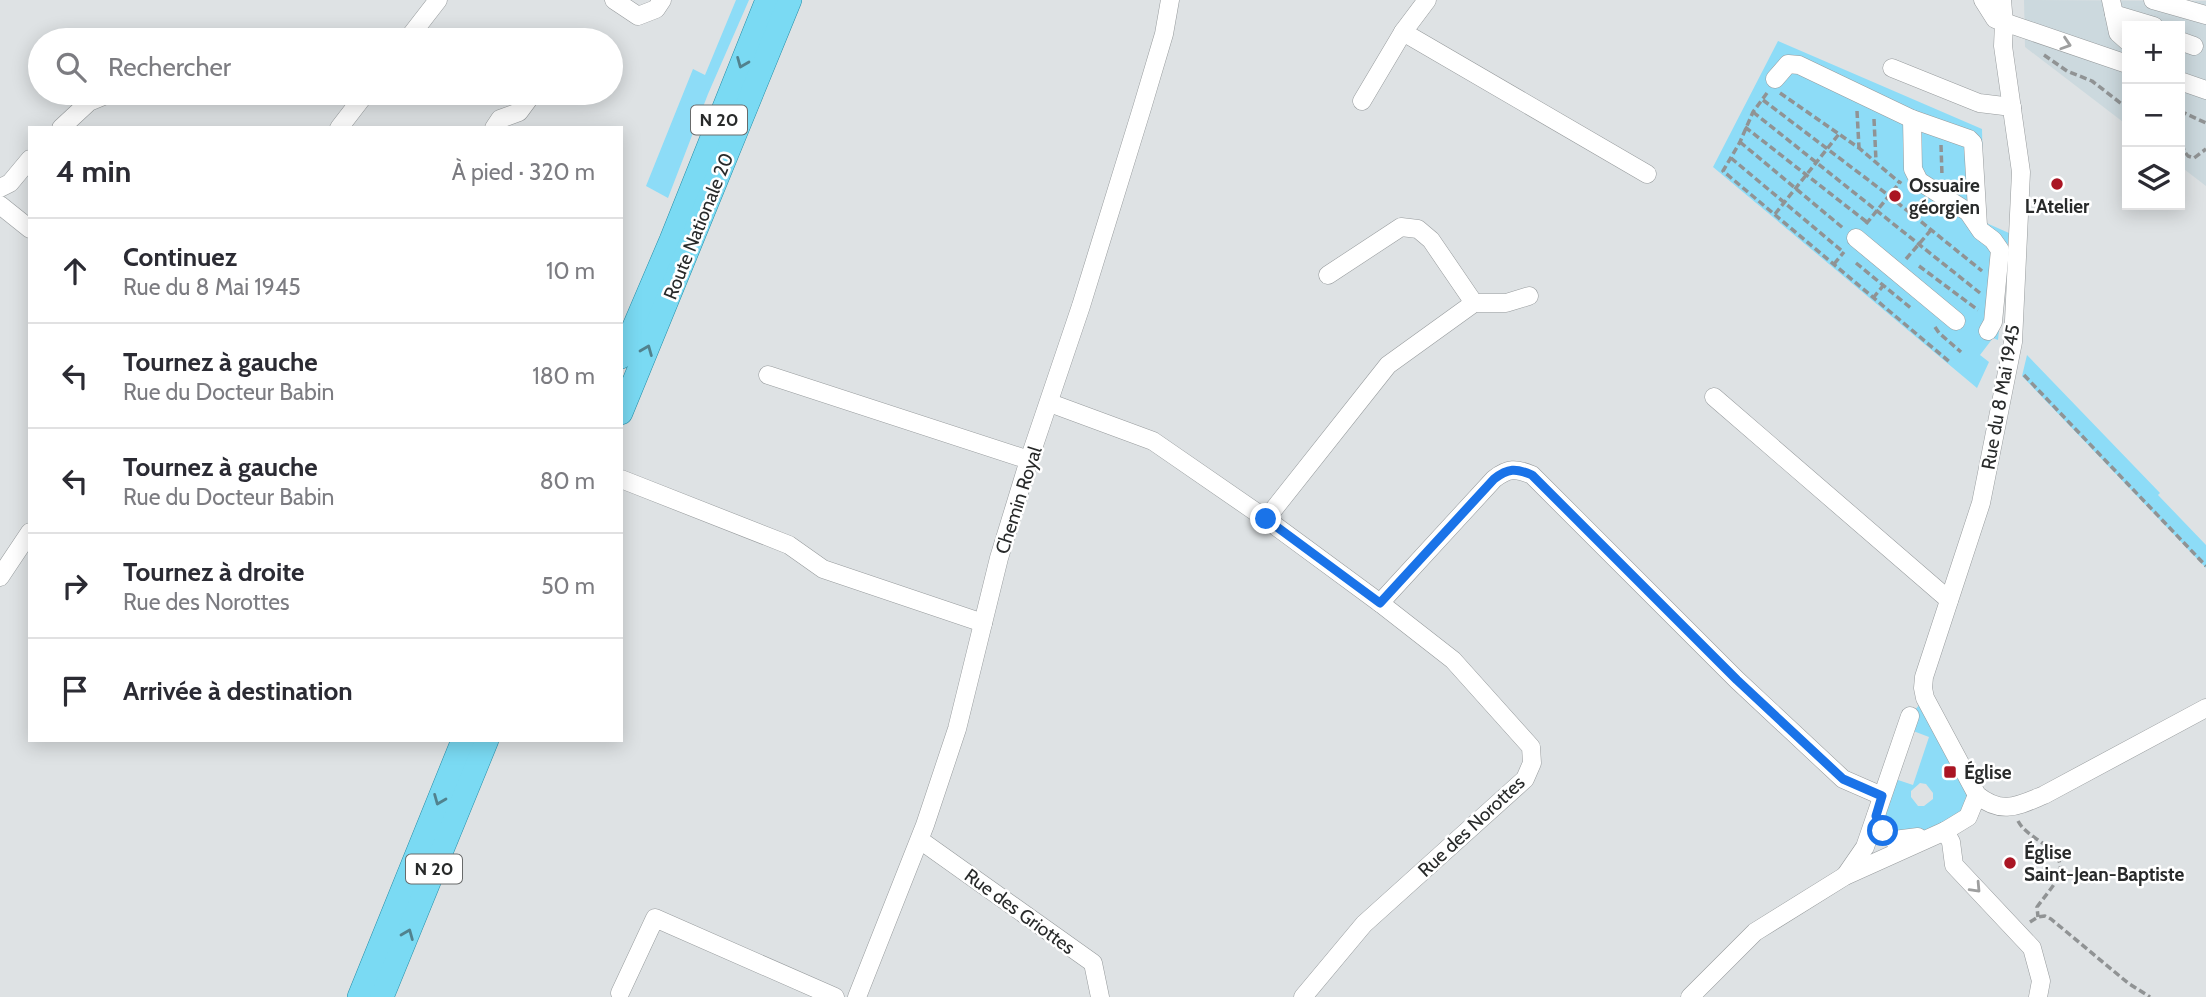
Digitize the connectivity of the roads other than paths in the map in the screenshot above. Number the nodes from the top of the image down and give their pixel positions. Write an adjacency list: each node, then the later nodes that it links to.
1 (438, 0): 15 (street)
2 (614, 0): 3 (street)
3 (662, 0)
4 (767, 0): 47 (main road, Route Nationale 20 / N 20, one-way to 47)
5 (790, 0): 51 (main road, Route Nationale 20 / N 20, one-way to 5)
6 (1170, 0): 50 (street, Chemin Royal)
7 (1427, 0): 16 (street)
8 (1981, 0): 14 (street); 18 (street, Rue du 8 Mai 1945)
9 (2002, 0): 14 (street, Rue du 8 Mai 1945)
10 (2153, 0): 12 (street)
11 (2113, 7): 13 (street); 17 (street)
12 (2206, 15)
13 (2143, 21)
14 (2004, 23): 18 (street, Rue du 8 Mai 1945); 19 (street, one-way to 19)
15 (416, 28)
16 (1403, 32): 26 (street); 36 (street)
17 (2122, 37)
18 (2003, 46): 30 (street, Rue du 8 Mai 1945)
19 (2122, 62)
20 (1892, 68): 30 (street)
21 (2185, 72): 23 (street)
22 (1774, 79): 31 (street)
23 (2206, 79)
24 (2185, 83): 25 (street)
25 (2206, 90)
26 (1362, 101)
27 (86, 105): 32 (street)
28 (357, 105): 33 (street)
29 (524, 105): 34 (street)
30 (2012, 107): 57 (street, Rue du 8 Mai 1945)
31 (1912, 119): 39 (street); 39 (street)
32 (63, 126)
33 (342, 126)
34 (495, 126)
35 (28, 161): 37 (street)
36 (1647, 174)
37 (0, 188)
38 (0, 205): 40 (street)
39 (1978, 226): 46 (street)
40 (28, 227)
41 (1856, 238): 45 (street)
42 (1328, 275): 44 (street)
43 (1530, 296): 44 (street)
44 (1474, 303): 54 (street)
45 (1956, 321)
46 (1988, 331)
47 (623, 352)
48 (768, 375): 52 (street)
49 (1714, 397): 57 (street)
50 (1050, 403): 52 (street, Chemin Royal); 54 (street, Rue des Norottes)
51 (623, 408)
52 (1029, 460): 59 (street, Chemin Royal)
53 (623, 480): 59 (street)
54 (1266, 519): 58 (street, Rue des Norottes)
55 (28, 535): 56 (street)
56 (0, 576)
57 (1949, 600): 64 (street, Rue du 8 Mai 1945)
58 (1380, 603): 65 (street); 76 (street, Rue des Norottes)
59 (982, 622): 68 (street, Chemin Royal)
60 (2206, 708): 64 (street)
61 (1910, 716): 65 (street)
62 (486, 742): 72 (main road, N 20, one-way to 62)
63 (458, 744): 71 (main road, N 20, one-way to 71)
64 (1977, 795): 67 (street)
65 (1882, 796): 66 (street)
66 (1876, 816): 67 (street); 69 (street)
67 (1945, 831): 69 (street); 78 (street, one-way to 78)
68 (920, 839): 74 (street, Chemin Royal); 75 (street, Rue des Griottes)
69 (1845, 876): 77 (street)
70 (620, 993): 73 (street)
71 (359, 997)
72 (382, 997)
73 (835, 997)
74 (857, 997)
75 (1100, 997)
76 (1303, 997)
77 (1690, 997)
78 (2038, 997)

